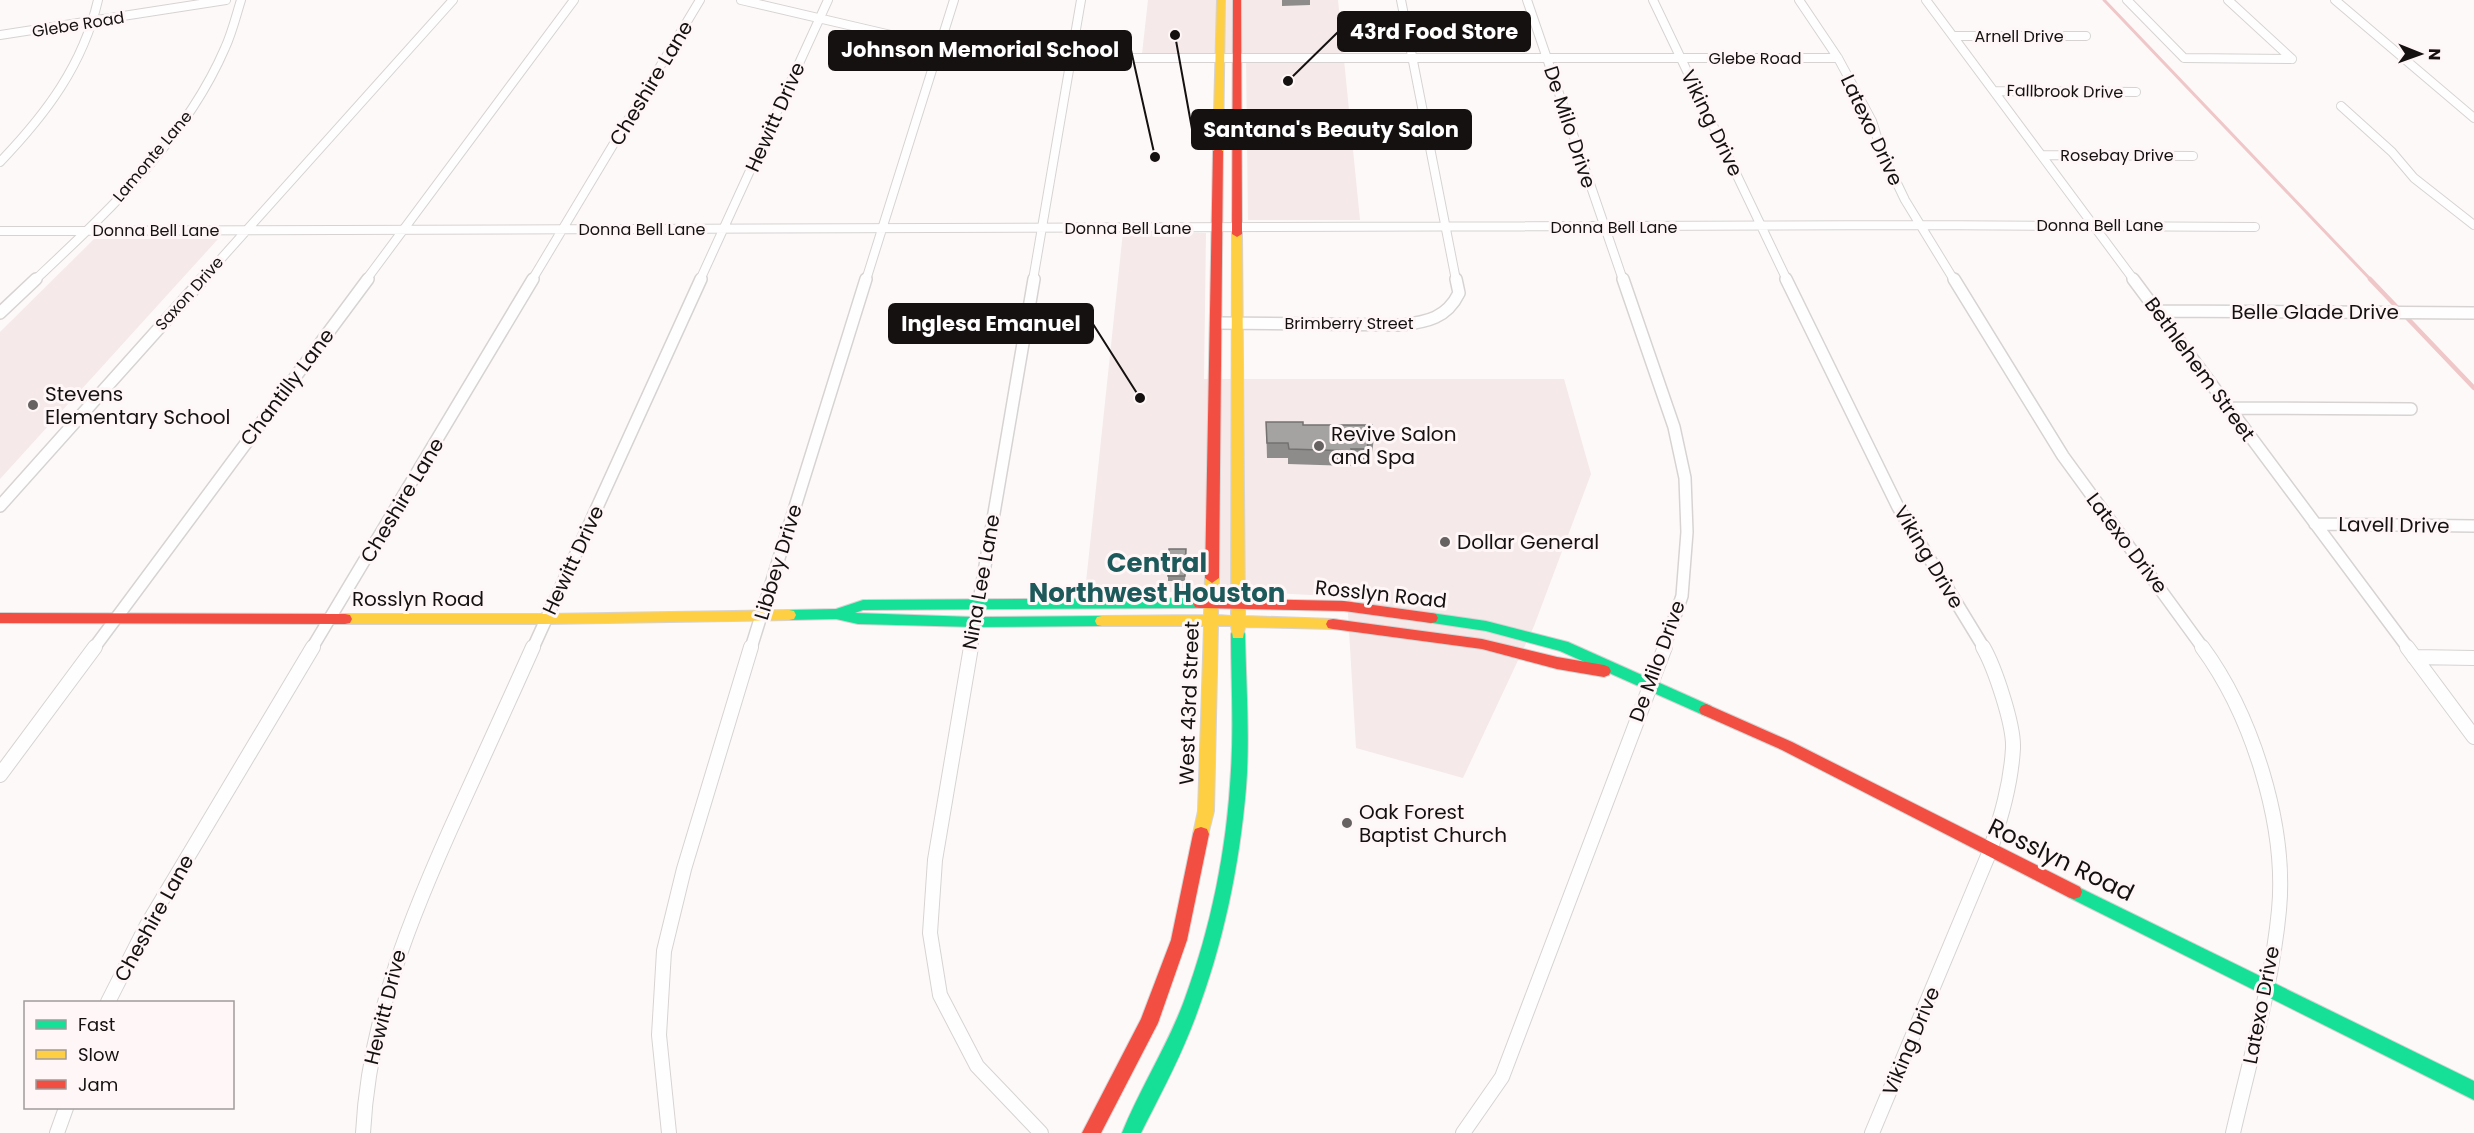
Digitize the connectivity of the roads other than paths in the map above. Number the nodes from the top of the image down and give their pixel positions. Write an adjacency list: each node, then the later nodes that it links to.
1 (98, 0): 22 (street)
2 (226, 0): 22 (street, Glebe Road)
3 (241, 0): 56 (street, Lamonte Lane)
4 (453, 0): 57 (street, Saxon Drive)
5 (574, 0): 58 (street, Chantilly Lane)
6 (700, 0): 54 (street, Cheshire Lane)
7 (741, 0): 21 (street, Glebe Road)
8 (828, 0): 21 (street, Hewitt Drive)
9 (954, 0): 26 (street, Libbey Drive)
10 (1081, 0): 27 (street, Nina Lee Lane)
11 (1401, 0): 28 (street, Brimberry Street)
12 (1527, 0): 32 (street, De Milo Drive)
13 (1653, 0): 33 (street, Viking Drive)
14 (1799, 0): 29 (street, Latexo Drive)
15 (1926, 0): 24 (street, Bethlehem Street)
16 (2127, 0): 17 (street)
17 (2228, 0)
18 (2335, 0): 37 (street)
19 (1221, 2): 20 (main road); 30 (main road, West 43rd Street)
20 (1237, 2): 31 (main road)
21 (819, 19): 26 (street, Glebe Road); 55 (street, Hewitt Drive)
22 (94, 22): 23 (street, Glebe Road); 42 (street)
23 (0, 35)
24 (1953, 36): 25 (street, Arnell Drive); 34 (street, Bethlehem Street)
25 (2086, 36)
26 (938, 46): 27 (street, Glebe Road); 50 (street, Libbey Drive)
27 (1070, 58): 30 (street, Glebe Road); 51 (street, Nina Lee Lane)
28 (1413, 58): 31 (street, Glebe Road); 32 (street, Glebe Road); 47 (street, Brimberry Street)
29 (1838, 58): 33 (street, Glebe Road); 43 (street, Latexo Drive)
30 (1219, 59): 31 (street, Glebe Road); 38 (main road, West 43rd Street)
31 (1236, 59): 39 (main road)
32 (1548, 59): 33 (street, Glebe Road); 48 (street, De Milo Drive)
33 (1681, 59): 46 (street, Viking Drive)
34 (1994, 91): 35 (street, Fallbrook Drive); 40 (street, Bethlehem Street)
35 (2136, 92)
36 (2341, 106): 45 (street)
37 (2474, 118)
38 (1218, 136): 39 (main road); 52 (main road, West 43rd Street)
39 (1236, 136): 53 (main road)
40 (2042, 155): 41 (street, Rosebay Drive); 44 (street, Bethlehem Street)
41 (2193, 156)
42 (0, 162)
43 (1921, 225): 44 (street, Donna Bell Lane); 46 (street, Donna Bell Lane); 93 (street, Latexo Drive)
44 (2093, 225): 49 (street, Donna Bell Lane); 60 (street, Bethlehem Street)
45 (2474, 225)
46 (1762, 226): 48 (street, Donna Bell Lane); 92 (street, Viking Drive)
47 (1446, 227): 48 (street, Donna Bell Lane); 53 (street, Donna Bell Lane); 64 (street, Brimberry Street)
48 (1603, 227): 89 (street, De Milo Drive)
49 (2255, 227)
50 (883, 228): 51 (street, Donna Bell Lane); 55 (street, Donna Bell Lane); 76 (street, Libbey Drive)
51 (1042, 228): 52 (street, Donna Bell Lane); 74 (street, Nina Lee Lane)
52 (1217, 228): 53 (street, Donna Bell Lane); 63 (main road, West 43rd Street)
53 (1237, 228): 64 (main road)
54 (564, 229): 55 (street, Donna Bell Lane); 58 (street, Donna Bell Lane); 78 (street, Cheshire Lane)
55 (724, 229): 79 (street, Hewitt Drive)
56 (86, 230): 57 (street, Donna Bell Lane); 59 (street, Donna Bell Lane); 61 (street, Lamonte Lane)
57 (245, 230): 58 (street, Donna Bell Lane); 69 (street, Saxon Drive)
58 (405, 230): 80 (street, Chantilly Lane)
59 (0, 231)
60 (2157, 311): 62 (street, Belle Glade Drive); 65 (street, Bethlehem Street)
61 (0, 313)
62 (2474, 313)
63 (1216, 323): 64 (street, Brimberry Street); 68 (main road, West 43rd Street)
64 (1238, 323): 67 (main road)
65 (2228, 408): 66 (street); 70 (street, Bethlehem Street)
66 (2411, 409)
67 (1238, 440): 68 (main road); 73 (main road)
68 (1216, 441): 72 (main road, West 43rd Street)
69 (0, 506)
70 (2315, 524): 71 (street, Lavell Drive); 86 (street, Bethlehem Street)
71 (2474, 526)
72 (1212, 603): 73 (main road, Rosslyn Road); 74 (main road, Rosslyn Road); 81 (main road, West 43rd Street)
73 (1238, 603): 82 (main road); 84 (main road, Rosslyn Road)
74 (977, 604): 75 (main road, Rosslyn Road); 83 (street, Nina Lee Lane)
75 (836, 614): 76 (main road, Rosslyn Road); 83 (main road, Rosslyn Road)
76 (761, 616): 79 (main road, Rosslyn Road); 99 (street, Libbey Drive)
77 (0, 618): 80 (main road, Rosslyn Road)
78 (331, 618): 79 (main road, Rosslyn Road); 80 (main road, Rosslyn Road); 94 (street, Cheshire Lane)
79 (546, 619): 98 (street, Hewitt Drive)
80 (114, 620): 91 (street, Chantilly Lane)
81 (1211, 620): 82 (main road, Rosslyn Road); 83 (main road, Rosslyn Road); 101 (main road, West 43rd Street)
82 (1237, 620): 85 (main road, Rosslyn Road); 102 (main road)
83 (974, 622): 100 (street, Nina Lee Lane)
84 (1486, 626): 85 (main road); 88 (main road, Rosslyn Road)
85 (1482, 644): 88 (main road, Rosslyn Road)
86 (2414, 657): 87 (street); 90 (street, Bethlehem Street)
87 (2474, 658)
88 (1625, 675): 89 (main road, Rosslyn Road)
89 (1649, 684): 92 (main road, Rosslyn Road); 103 (street, De Milo Drive)
90 (2474, 737)
91 (0, 775)
92 (1990, 851): 93 (main road, Rosslyn Road); 104 (street, Viking Drive)
93 (2267, 987): 95 (main road, Rosslyn Road); 105 (street, Latexo Drive)
94 (109, 1001)
95 (2474, 1091)
96 (65, 1109): 97 (street)
97 (57, 1133)
98 (363, 1133)
99 (669, 1133)
100 (1041, 1133)
101 (1091, 1133)
102 (1131, 1133)
103 (1463, 1133)
104 (1872, 1133)
105 (2233, 1133)

